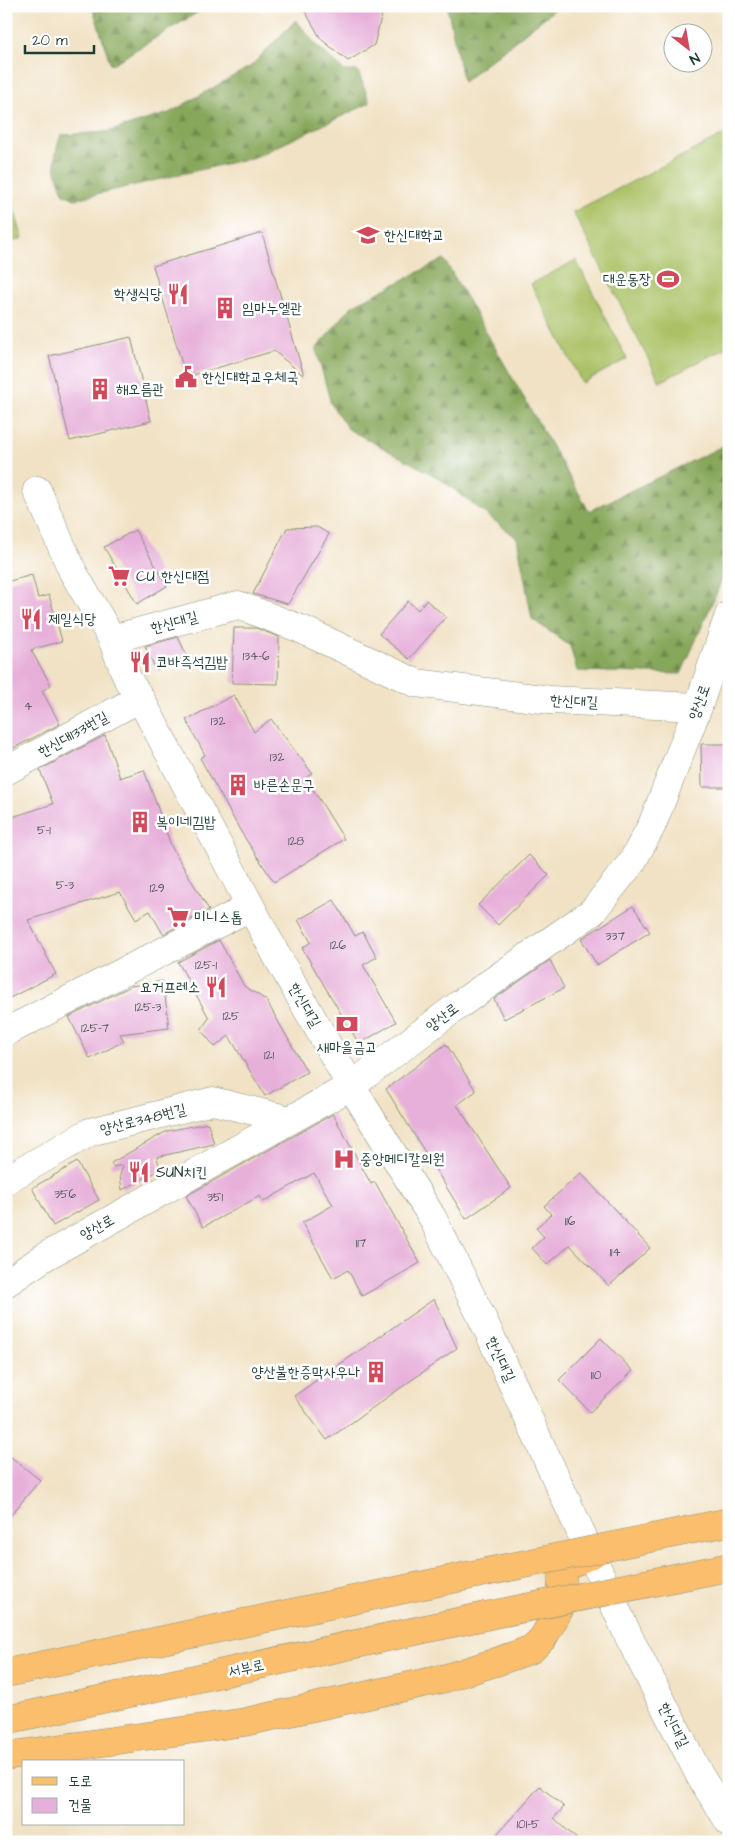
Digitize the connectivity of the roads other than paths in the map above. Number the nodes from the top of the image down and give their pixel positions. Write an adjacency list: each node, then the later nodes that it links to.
1 (37, 490): 3 (street, 한신대길)
2 (729, 616): 5 (street, 양산로)
3 (112, 639): 4 (street, 한신대길); 5 (street, 한신대길)
4 (140, 698): 6 (street, 한신대133번길); 7 (street, 한신대길)
5 (698, 707): 9 (street, 양산로)
6 (6, 771)
7 (250, 908): 8 (street); 9 (street, 한신대길)
8 (6, 1032)
9 (351, 1086): 10 (street, 양산로); 14 (street, 한신대길)
10 (290, 1120): 11 (street, 양산로348번길); 12 (street, 양산로)
11 (6, 1180)
12 (6, 1283)
13 (729, 1522): 16 (main road, bridge)
14 (592, 1554): 20 (main road); 21 (street, 한신대길)
15 (729, 1567): 19 (main road, 서부로, bridge)
16 (125, 1648): 17 (main road); 18 (main road)
17 (6, 1663)
18 (6, 1673)
19 (6, 1720)
20 (6, 1756)
21 (729, 1822)

